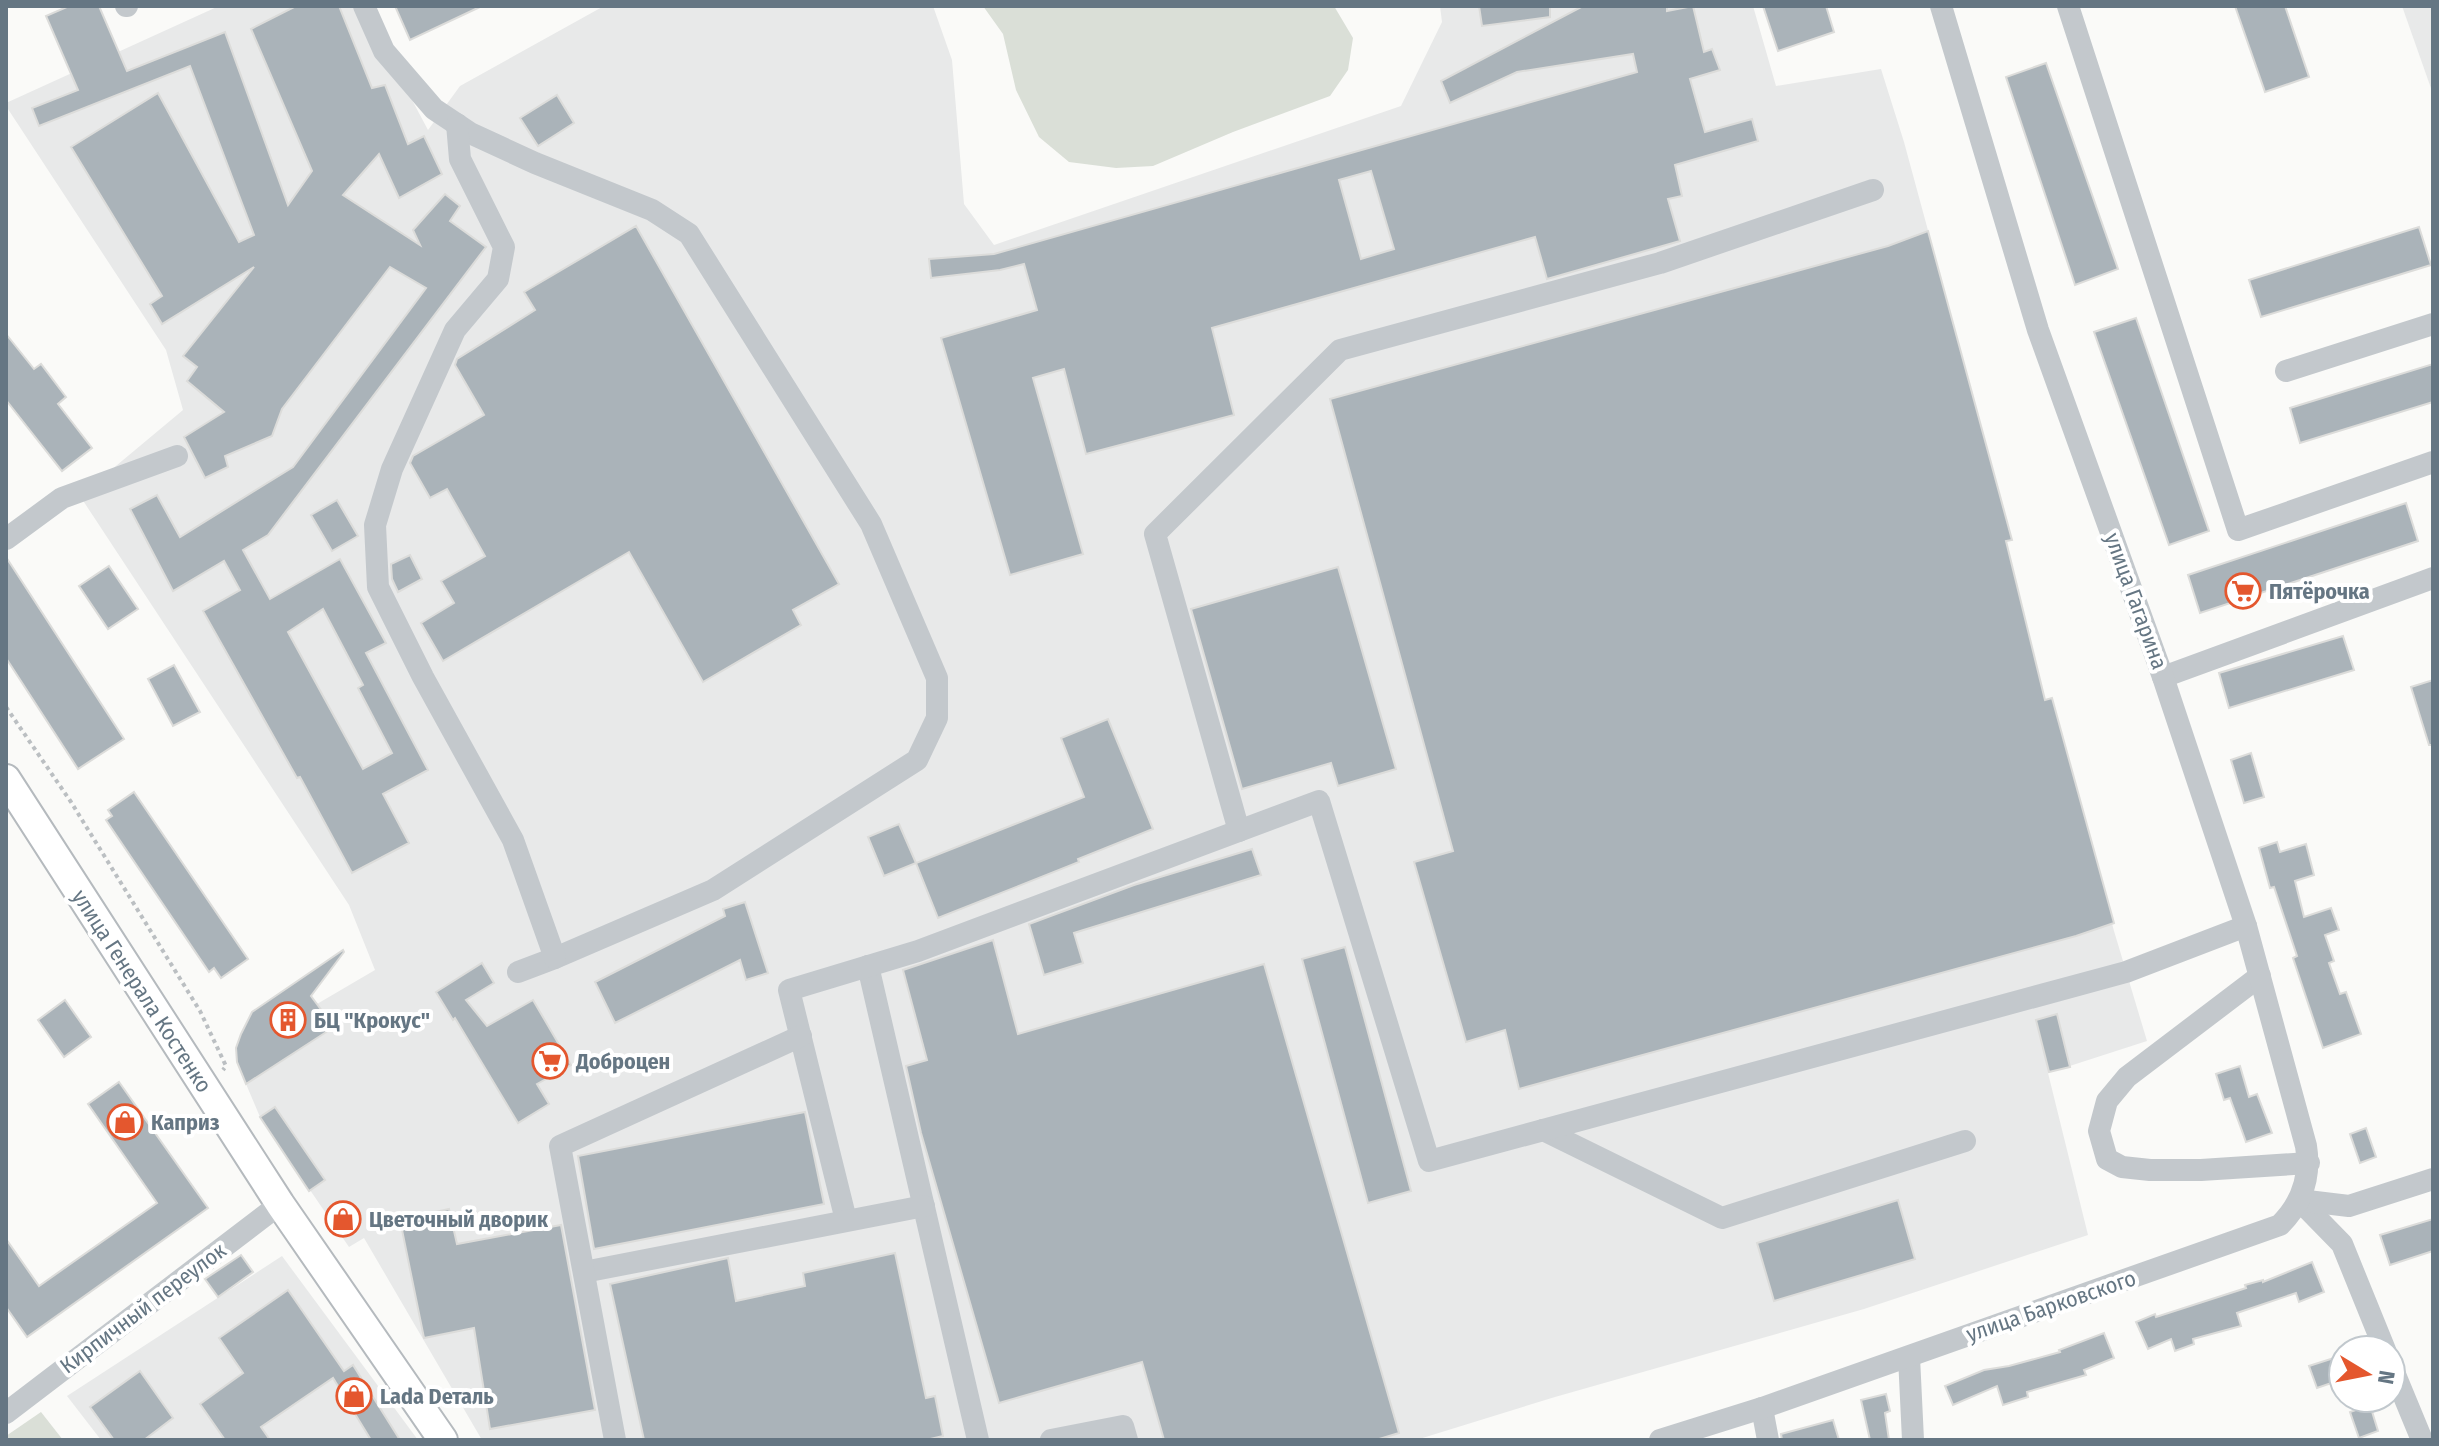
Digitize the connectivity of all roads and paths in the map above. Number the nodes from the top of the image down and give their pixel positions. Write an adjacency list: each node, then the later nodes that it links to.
1 (364, 6): 4 (street)
2 (1941, 6): 12 (street, улица Гагарина)
3 (2068, 6): 9 (street)
4 (457, 124): 17 (street); 17 (street)
5 (1873, 190): 15 (street)
6 (2433, 324): 7 (street)
7 (2286, 371)
8 (177, 456): 10 (street)
9 (2433, 462)
10 (6, 539)
11 (2433, 578): 12 (street)
12 (2163, 677): 16 (street, улица Гагарина)
13 (6, 707): 22 (path)
14 (6, 779): 28 (main road, улица Генерала Костенко)
15 (1239, 831): 18 (street); 23 (street)
16 (2246, 926): 20 (street, улица Гагарина); 23 (street)
17 (555, 958): 19 (street)
18 (868, 966): 21 (street); 29 (street)
19 (518, 972)
20 (2260, 976): 25 (street, улица Гагарина); 25 (street)
21 (801, 1036): 30 (street); 31 (street)
22 (226, 1066)
23 (1543, 1130): 24 (street)
24 (1965, 1141)
25 (2309, 1163): 27 (street, улица Гагарина)
26 (2433, 1179): 27 (street)
27 (2299, 1200): 32 (street); 33 (street, улица Барковского)
28 (280, 1204): 36 (street, Кирпичный переулок); 37 (main road, улица Генерала Костенко)
29 (924, 1206): 30 (street); 39 (street)
30 (846, 1220): 31 (street)
31 (584, 1272): 38 (street)
32 (2379, 1334)
33 (1909, 1357): 35 (street, улица Барковского); 44 (street)
34 (2407, 1404): 45 (street)
35 (1762, 1408): 42 (street, улица Барковского); 43 (street)
36 (6, 1413)
37 (443, 1440)
38 (615, 1440)
39 (978, 1440)
40 (1051, 1440): 41 (street)
41 (1127, 1440)
42 (1660, 1440)
43 (1768, 1440)
44 (1913, 1440)
45 (2422, 1440)

